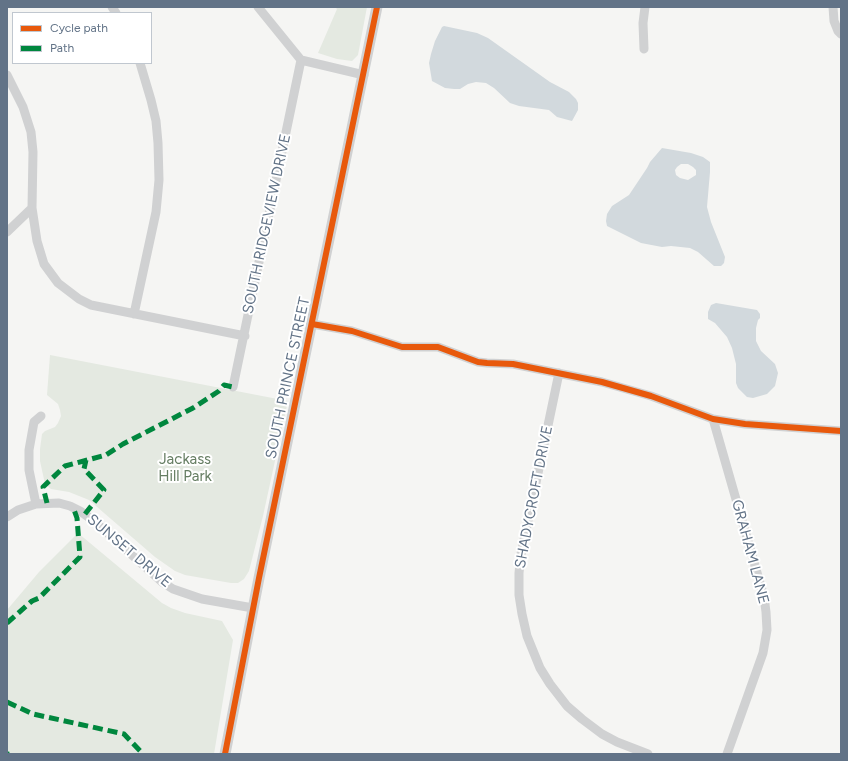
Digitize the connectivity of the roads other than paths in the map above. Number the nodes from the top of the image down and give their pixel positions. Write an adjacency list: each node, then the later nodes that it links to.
1 (258, 7): 7 (street)
2 (378, 7): 10 (street, SOUTH PRINCE STREET)
3 (645, 7): 6 (street)
4 (833, 7): 5 (street)
5 (841, 34)
6 (644, 49)
7 (301, 60): 10 (street); 15 (street, SOUTH RIDGEVIEW DRIVE)
8 (140, 64): 13 (street)
9 (7, 75): 11 (street)
10 (364, 75): 14 (street, SOUTH PRINCE STREET)
11 (32, 208): 12 (street); 13 (street)
12 (7, 232)
13 (134, 314): 15 (street)
14 (312, 324): 16 (street); 23 (street, SOUTH PRINCE STREET)
15 (244, 336): 17 (street, SOUTH RIDGEVIEW DRIVE)
16 (559, 373): 19 (street); 25 (street, SHADYCROFT DRIVE)
17 (233, 387)
18 (41, 416): 21 (street)
19 (713, 419): 20 (street); 26 (street, GRAHAM LANE)
20 (841, 431)
21 (36, 504): 22 (street, SUNSET DRIVE); 23 (street, SUNSET DRIVE)
22 (7, 517)
23 (253, 608): 24 (street, SOUTH PRINCE STREET)
24 (225, 754)
25 (648, 754)
26 (727, 754)

